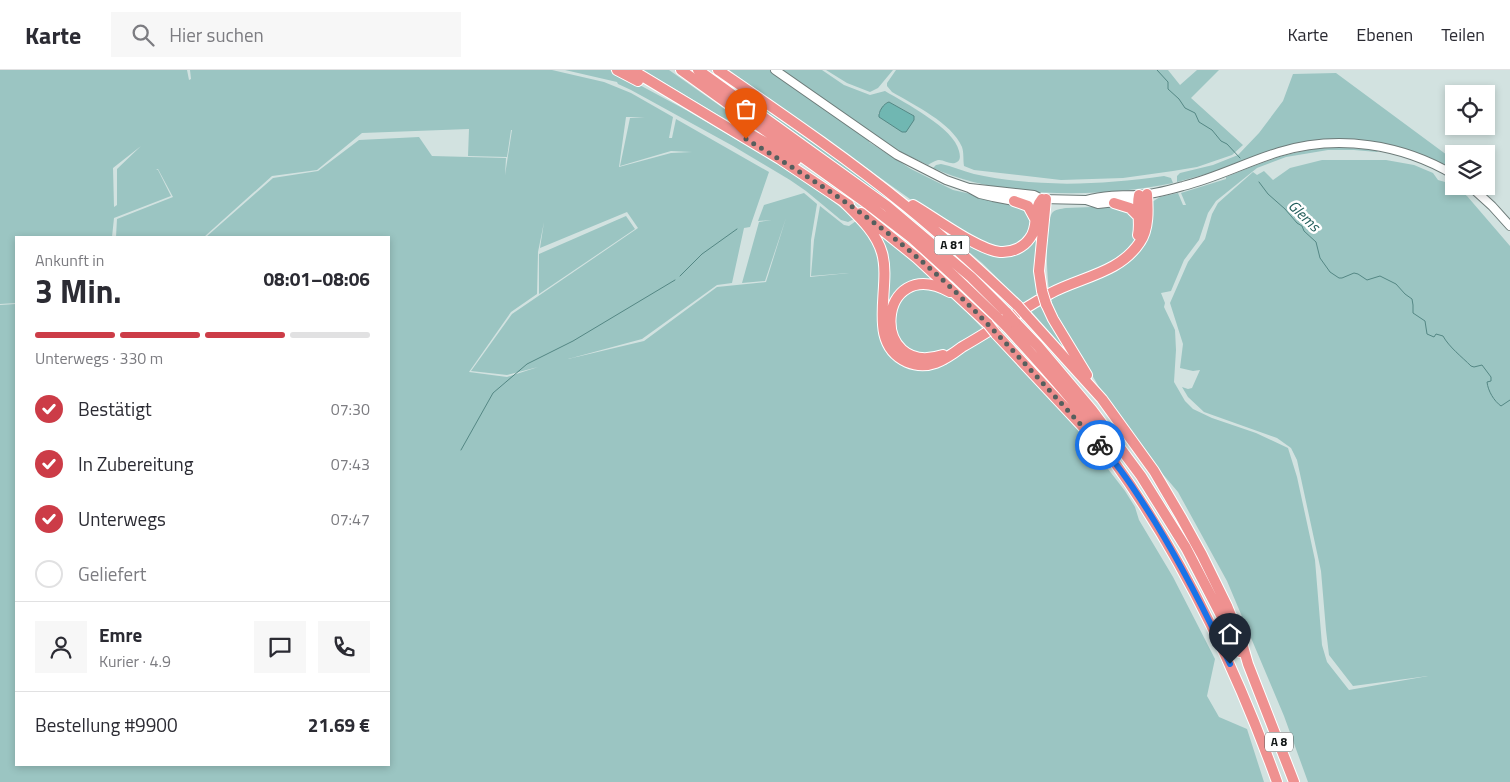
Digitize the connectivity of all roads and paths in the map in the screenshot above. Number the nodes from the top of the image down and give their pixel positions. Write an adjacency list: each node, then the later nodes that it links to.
1 (617, 70): 10 (highway)
2 (632, 70): 8 (highway, A 81)
3 (681, 70): 16 (highway, A 8)
4 (698, 70): 27 (highway, A 8)
5 (718, 70): 9 (highway, A 81)
6 (726, 70): 9 (highway)
7 (776, 70): 13 (main road)
8 (671, 94): 10 (highway, A 81); 16 (highway)
9 (759, 98): 12 (highway, A 81)
10 (693, 108): 20 (highway, A 81)
11 (1445, 170): 14 (main road)
12 (881, 188): 23 (highway); 30 (highway, A 81, bridge)
13 (969, 188): 17 (main road); 19 (main road)
14 (1143, 194): 18 (main road); 21 (main road); 22 (highway); 25 (highway)
15 (1480, 195): 24 (main road)
16 (856, 196): 27 (highway, A 8)
17 (1044, 199): 18 (main road); 19 (main road); 23 (highway); 30 (highway, bridge)
18 (1086, 200): 21 (main road)
19 (1014, 201): 23 (highway)
20 (844, 202): 26 (highway, A 81); 29 (highway)
21 (1114, 203): 22 (highway)
22 (1139, 217): 25 (highway)
23 (1036, 220)
24 (1510, 226)
25 (1132, 250): 29 (highway)
26 (962, 298): 29 (highway); 31 (highway, A 81, bridge)
27 (1003, 315): 28 (highway, A 8, bridge)
28 (1011, 324): 31 (highway, A 8); 32 (highway, A 8)
29 (962, 347)
30 (1102, 399): 32 (highway, A 81)
31 (1112, 458): 33 (highway, A 8)
32 (1248, 664): 34 (highway, A 8)
33 (1277, 782)
34 (1294, 782)

